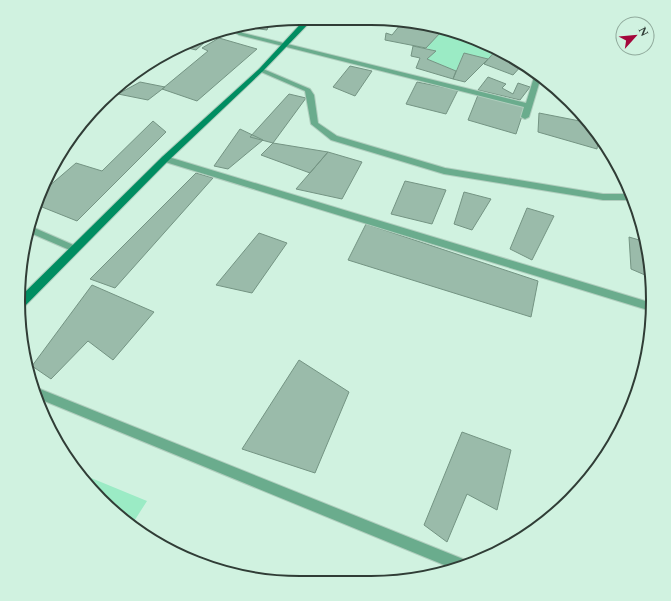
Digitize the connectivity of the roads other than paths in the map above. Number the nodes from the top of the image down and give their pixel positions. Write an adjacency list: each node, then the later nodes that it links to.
1 (303, 25): 3 (main road)
2 (238, 32): 3 (street)
3 (284, 44): 4 (main road); 6 (street)
4 (261, 70): 8 (main road); 9 (street)
5 (536, 80): 6 (street)
6 (528, 106): 7 (street)
7 (525, 117)
8 (165, 159): 11 (main road); 13 (street)
9 (626, 197)
10 (34, 231): 11 (street)
11 (75, 249): 12 (main road)
12 (25, 299)
13 (646, 305)
14 (42, 395): 15 (street)
15 (455, 563)

